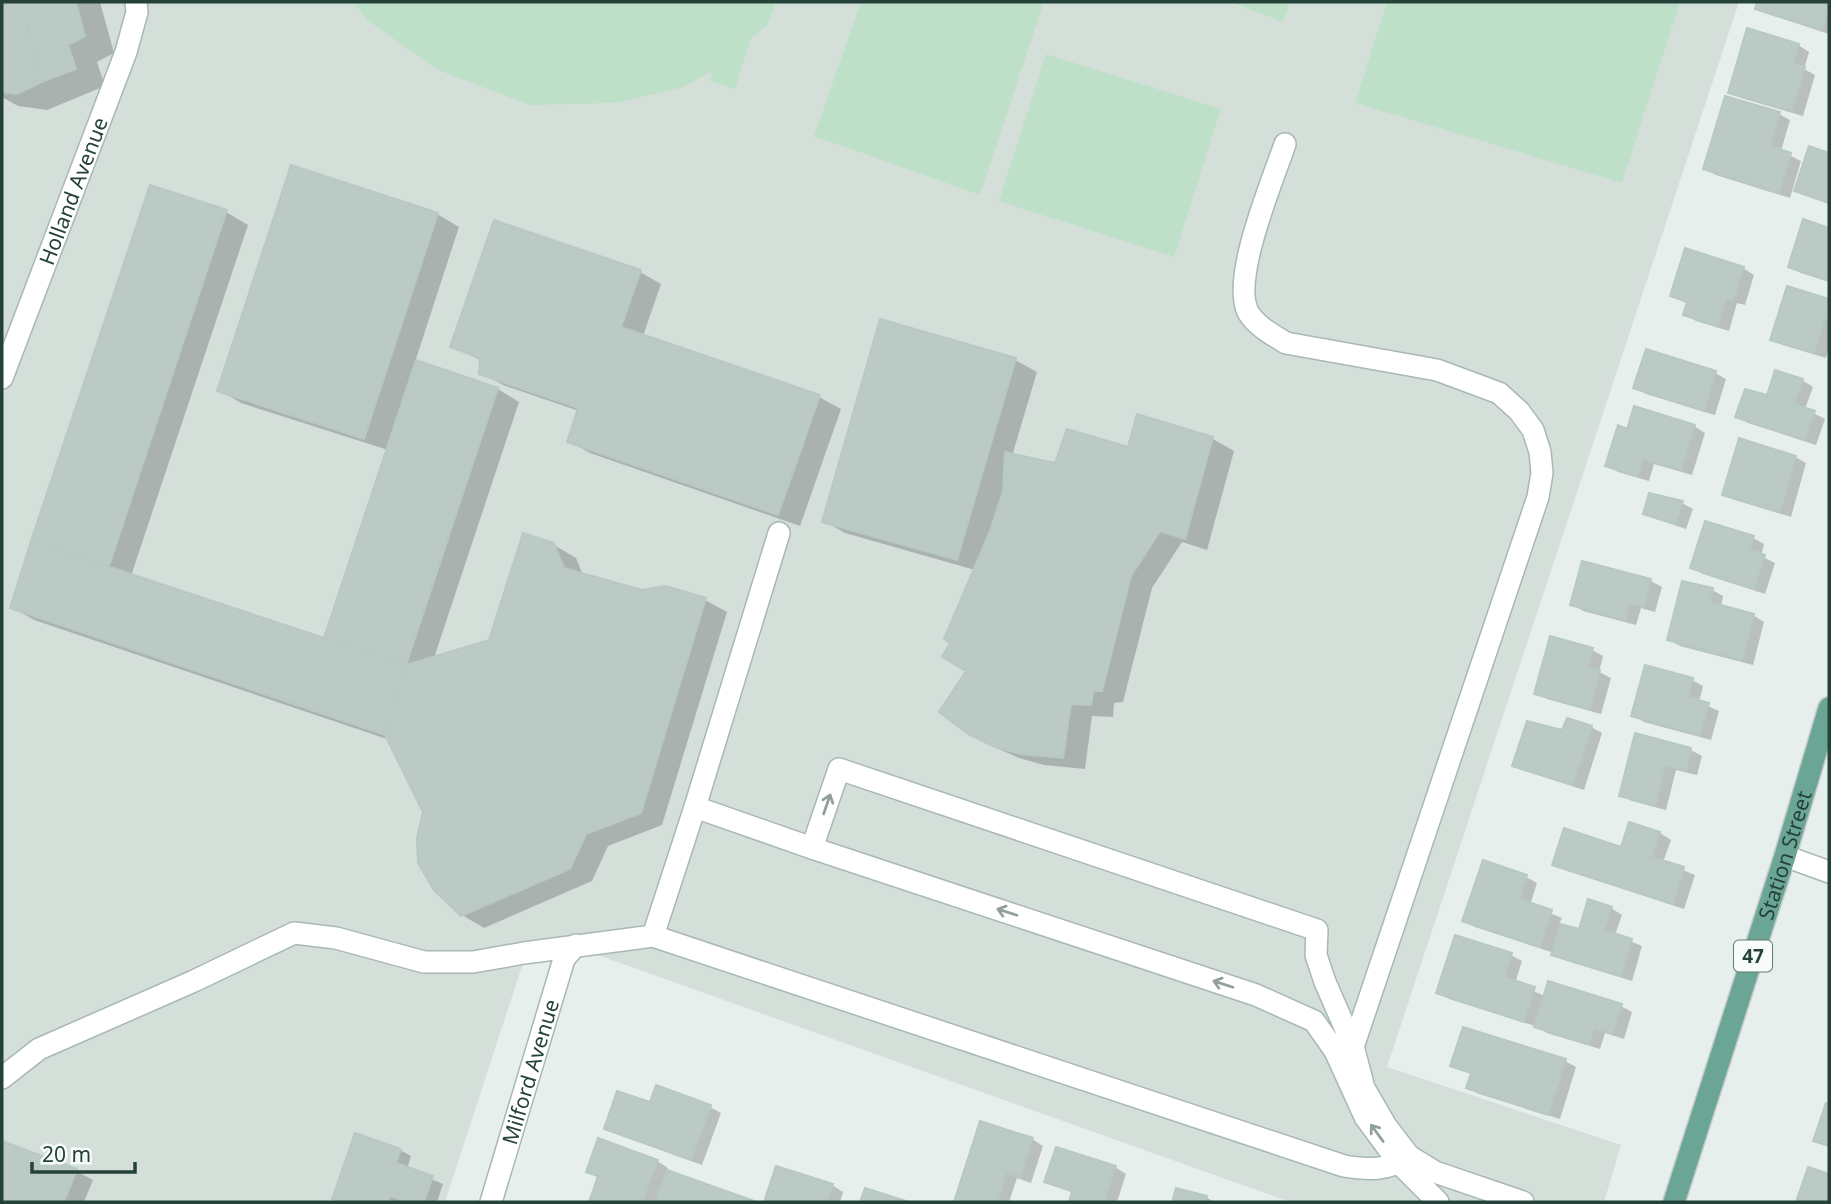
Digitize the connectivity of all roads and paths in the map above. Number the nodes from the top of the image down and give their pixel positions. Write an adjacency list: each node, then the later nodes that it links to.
1 (136, 2): 3 (street, Holland Avenue)
2 (1285, 144): 12 (street)
3 (2, 378)
4 (779, 533): 6 (street)
5 (1829, 708): 8 (main road, Station Street / 47)
6 (695, 807): 7 (street); 10 (street)
7 (812, 848): 12 (street, one-way to 12); 13 (street, one-way to 7)
8 (1785, 856): 9 (street); 19 (main road, Station Street / 47)
9 (1829, 872)
10 (653, 936): 11 (street); 15 (street)
11 (576, 945): 14 (street); 16 (street, Milford Avenue)
12 (1353, 1045): 13 (street); 15 (street)
13 (1346, 1075): 15 (street, one-way to 13)
14 (2, 1078)
15 (1404, 1159): 17 (street); 18 (street)
16 (491, 1202)
17 (1438, 1202)
18 (1522, 1202)
19 (1674, 1202)

